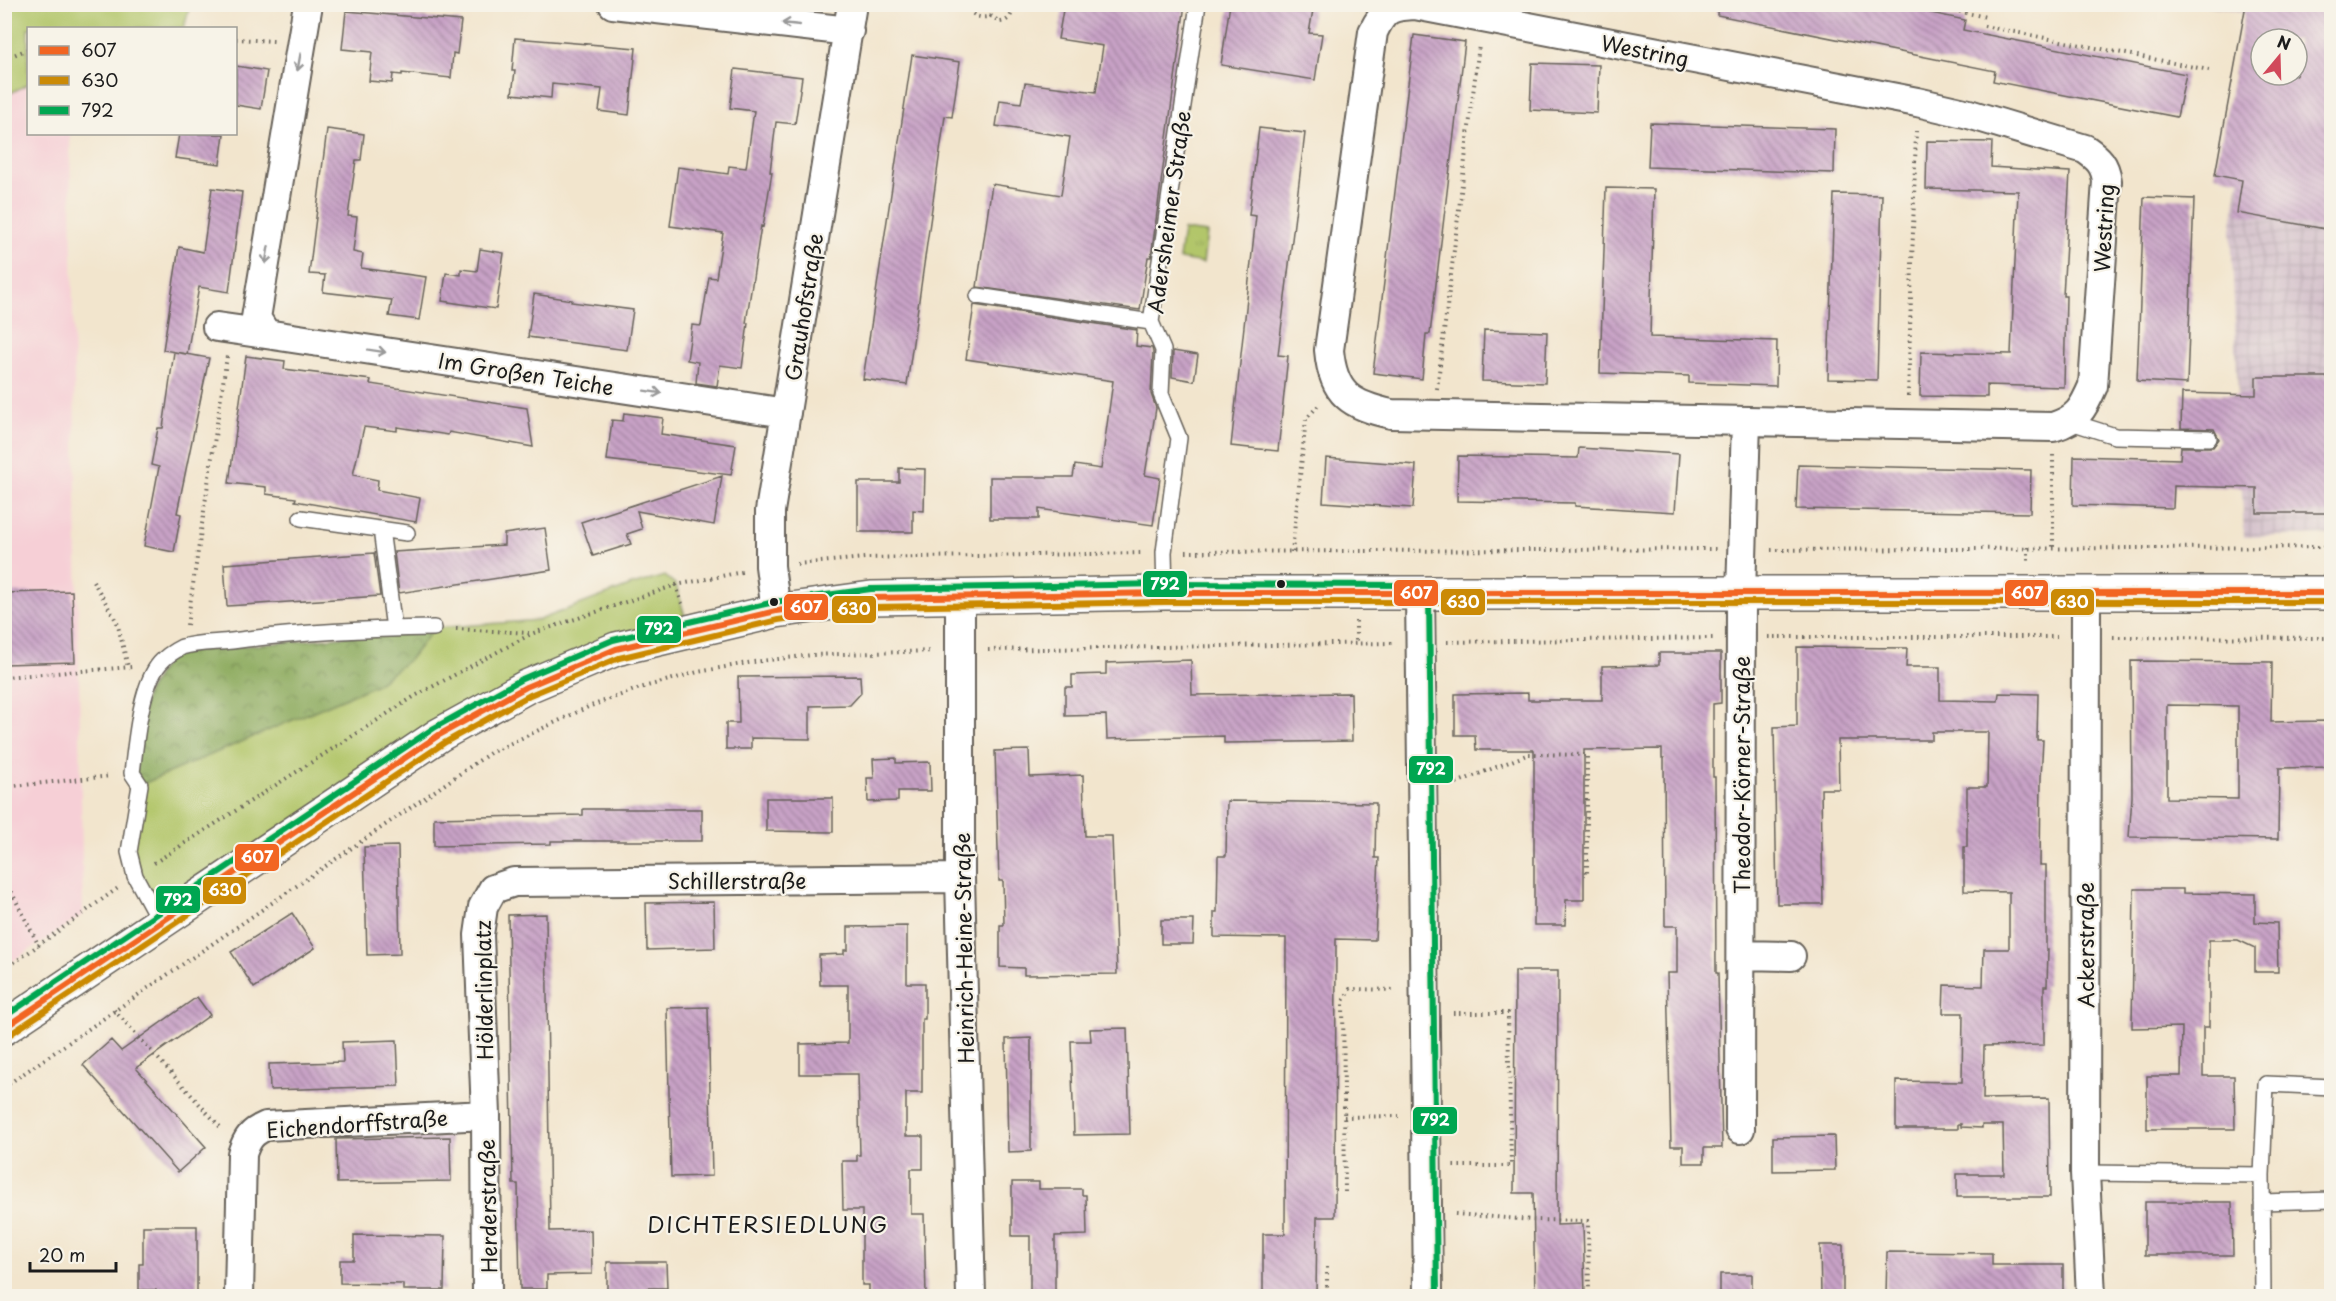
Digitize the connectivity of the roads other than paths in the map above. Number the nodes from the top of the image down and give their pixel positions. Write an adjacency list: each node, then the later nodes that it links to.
1 (308, 4): 8 (street, one-way to 8)
2 (613, 4): 4 (street, one-way to 2)
3 (1198, 4): 6 (lane, Adersheimer Straße)
4 (850, 18): 9 (street, Grauhofstraße)
5 (978, 296): 6 (lane)
6 (1151, 322): 17 (lane, Adersheimer Straße)
7 (224, 328): 8 (street, Im Großen Teiche)
8 (266, 334): 9 (street, Im Großen Teiche, one-way to 9)
9 (786, 413): 22 (street, Grauhofstraße)
10 (1746, 421): 11 (street); 11 (street, Westring); 19 (street)
11 (2062, 424): 12 (lane)
12 (2209, 438)
13 (301, 518): 14 (lane)
14 (381, 530): 15 (lane); 24 (lane)
15 (407, 533)
16 (2331, 593): 20 (main road)
17 (1165, 594): 18 (main road); 21 (main road)
18 (1420, 594): 19 (main road); 41 (street)
19 (1742, 594): 20 (main road); 28 (street, Theodor-Körner-Straße)
20 (2086, 594): 34 (street, Ackerstraße)
21 (960, 598): 22 (main road); 25 (street, Heinrich-Heine-Straße)
22 (776, 611): 27 (main road)
23 (434, 628): 24 (lane)
24 (394, 629): 27 (lane)
25 (960, 878): 26 (street, Schillerstraße); 40 (street, Heinrich-Heine-Straße)
26 (514, 882): 32 (street, Hölderlinplatz)
27 (160, 922): 30 (main road)
28 (1741, 956): 29 (street); 33 (street, Theodor-Körner-Straße)
29 (1791, 956)
30 (4, 1028)
31 (2331, 1087): 35 (lane)
32 (486, 1115): 38 (street, Eichendorffstraße); 39 (street, Herderstraße)
33 (1740, 1129)
34 (2085, 1173): 35 (lane); 42 (street, Ackerstraße)
35 (2262, 1175): 37 (lane)
36 (2331, 1200): 37 (lane)
37 (2262, 1202): 43 (lane)
38 (239, 1296)
39 (488, 1296)
40 (971, 1296)
41 (1428, 1296)
42 (2091, 1296)
43 (2263, 1296)

